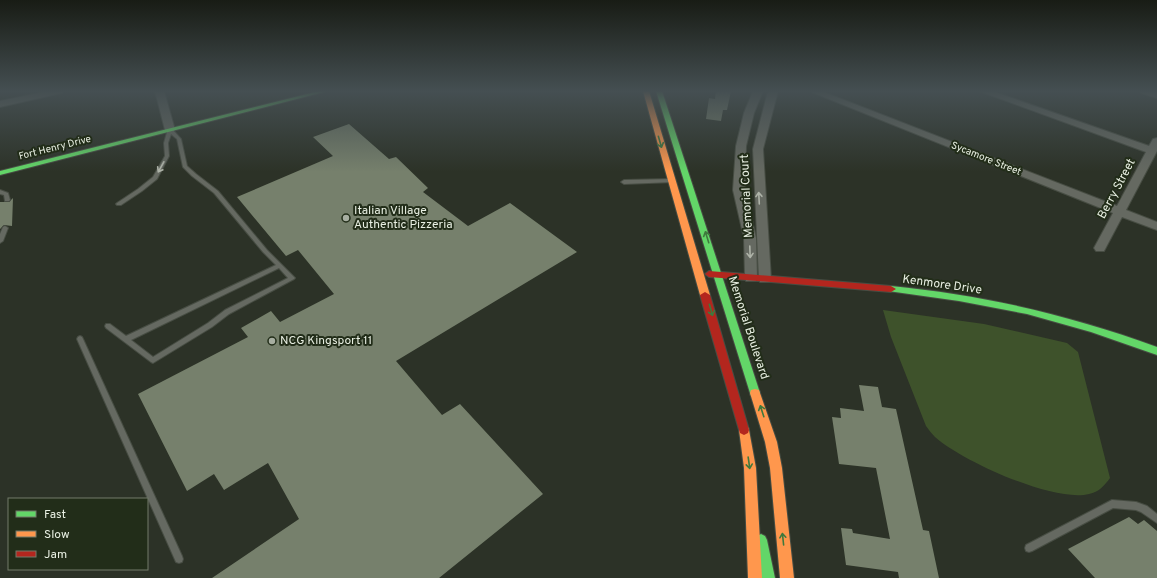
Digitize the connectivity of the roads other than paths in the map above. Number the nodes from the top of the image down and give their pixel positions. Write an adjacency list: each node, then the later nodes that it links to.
1 (167, 118): 9 (street)
2 (218, 118): 9 (main road, Fort Henry Drive)
3 (654, 118): 15 (main road, one-way to 15)
4 (668, 118): 14 (main road, Memorial Boulevard)
5 (748, 118): 10 (street, Memorial Court)
6 (765, 118): 12 (street, Memorial Court)
7 (882, 118): 20 (street, Sycamore Street)
8 (1067, 118): 11 (street)
9 (170, 130): 13 (main road, Fort Henry Drive); 19 (lane, one-way to 19); 25 (lane)
10 (741, 146): 12 (street); 28 (street, Memorial Court, one-way to 28)
11 (1154, 146): 20 (street, Berry Street)
12 (758, 149): 29 (street, Memorial Court, one-way to 12)
13 (0, 174)
14 (688, 179): 15 (main road); 27 (main road, Memorial Boulevard, one-way to 14)
15 (672, 181): 16 (lane); 26 (main road)
16 (624, 182)
17 (0, 192): 18 (lane)
18 (7, 200)
19 (119, 204)
20 (1120, 212): 21 (street, Sycamore Street); 24 (street, Berry Street)
21 (1157, 226)
22 (5, 228): 23 (lane)
23 (0, 241)
24 (1100, 248)
25 (279, 266): 32 (lane); 32 (lane)
26 (700, 273): 27 (main road, Kenmore Drive); 34 (main road, one-way to 34)
27 (718, 274): 28 (main road, Kenmore Drive); 40 (main road, Memorial Boulevard, one-way to 27)
28 (751, 278): 29 (main road, Kenmore Drive)
29 (765, 279): 33 (main road, Kenmore Drive)
30 (108, 326): 32 (lane)
31 (80, 339): 37 (lane)
32 (126, 339)
33 (1157, 351)
34 (751, 502): 38 (main road); 39 (main road)
35 (1157, 519): 36 (lane)
36 (1029, 548)
37 (179, 559)
38 (755, 578)
39 (768, 578)
40 (787, 578)

